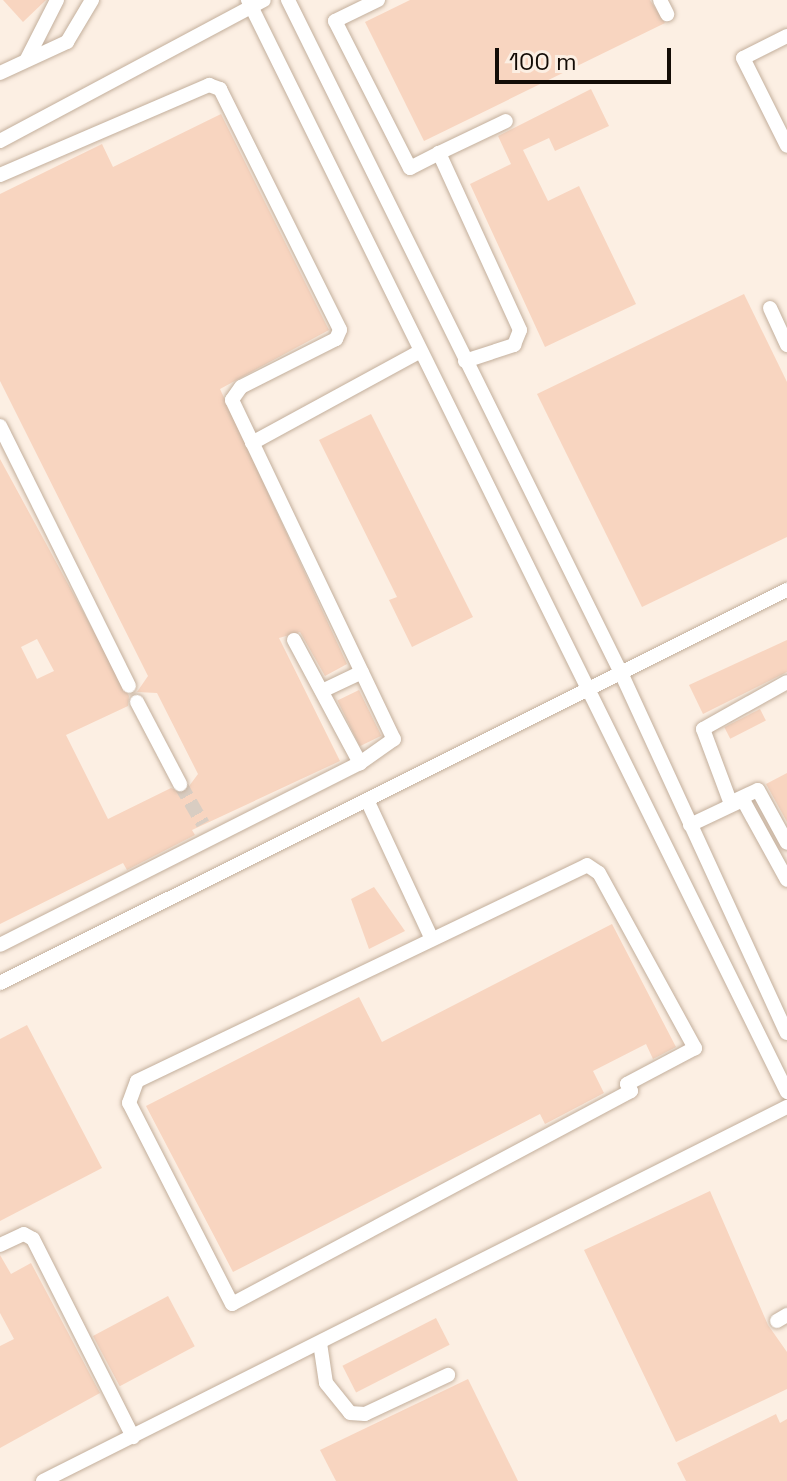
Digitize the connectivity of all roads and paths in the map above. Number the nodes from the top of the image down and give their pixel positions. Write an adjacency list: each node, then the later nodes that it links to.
1 (57, 0): 9 (street)
2 (92, 0): 9 (street)
3 (288, 0): 19 (street)
4 (378, 0): 14 (street)
5 (660, 0): 7 (street)
6 (254, 2): 12 (street); 18 (street)
7 (667, 14)
8 (787, 36): 13 (street)
9 (27, 59): 10 (street)
10 (0, 73)
11 (506, 121): 14 (street)
12 (0, 141)
13 (787, 146)
14 (439, 153): 19 (street)
15 (0, 175): 21 (street)
16 (770, 308): 17 (street)
17 (787, 345)
18 (421, 351): 21 (street); 28 (street)
19 (465, 361): 25 (street)
20 (0, 426): 27 (street)
21 (252, 443): 24 (street)
22 (787, 590): 25 (street)
23 (294, 640): 29 (street)
24 (362, 672): 29 (street); 31 (street)
25 (622, 675): 28 (street); 36 (street)
26 (787, 682): 34 (street)
27 (129, 686)
28 (587, 688): 33 (street); 44 (street)
29 (322, 691): 31 (street)
30 (137, 702): 32 (street)
31 (360, 763): 37 (street)
32 (180, 784)
33 (367, 800): 40 (street); 42 (street)
34 (731, 804): 36 (street); 38 (street); 39 (street)
35 (203, 824): 37 (street)
36 (690, 825): 43 (street)
37 (211, 839): 41 (street)
38 (787, 843)
39 (787, 880)
40 (430, 935): 40 (street)
41 (0, 945)
42 (0, 983)
43 (787, 1033)
44 (787, 1092)
45 (787, 1107): 47 (street)
46 (0, 1245): 49 (street)
47 (320, 1343): 48 (street); 49 (street)
48 (448, 1375)
49 (133, 1437): 50 (street)
50 (43, 1481)

